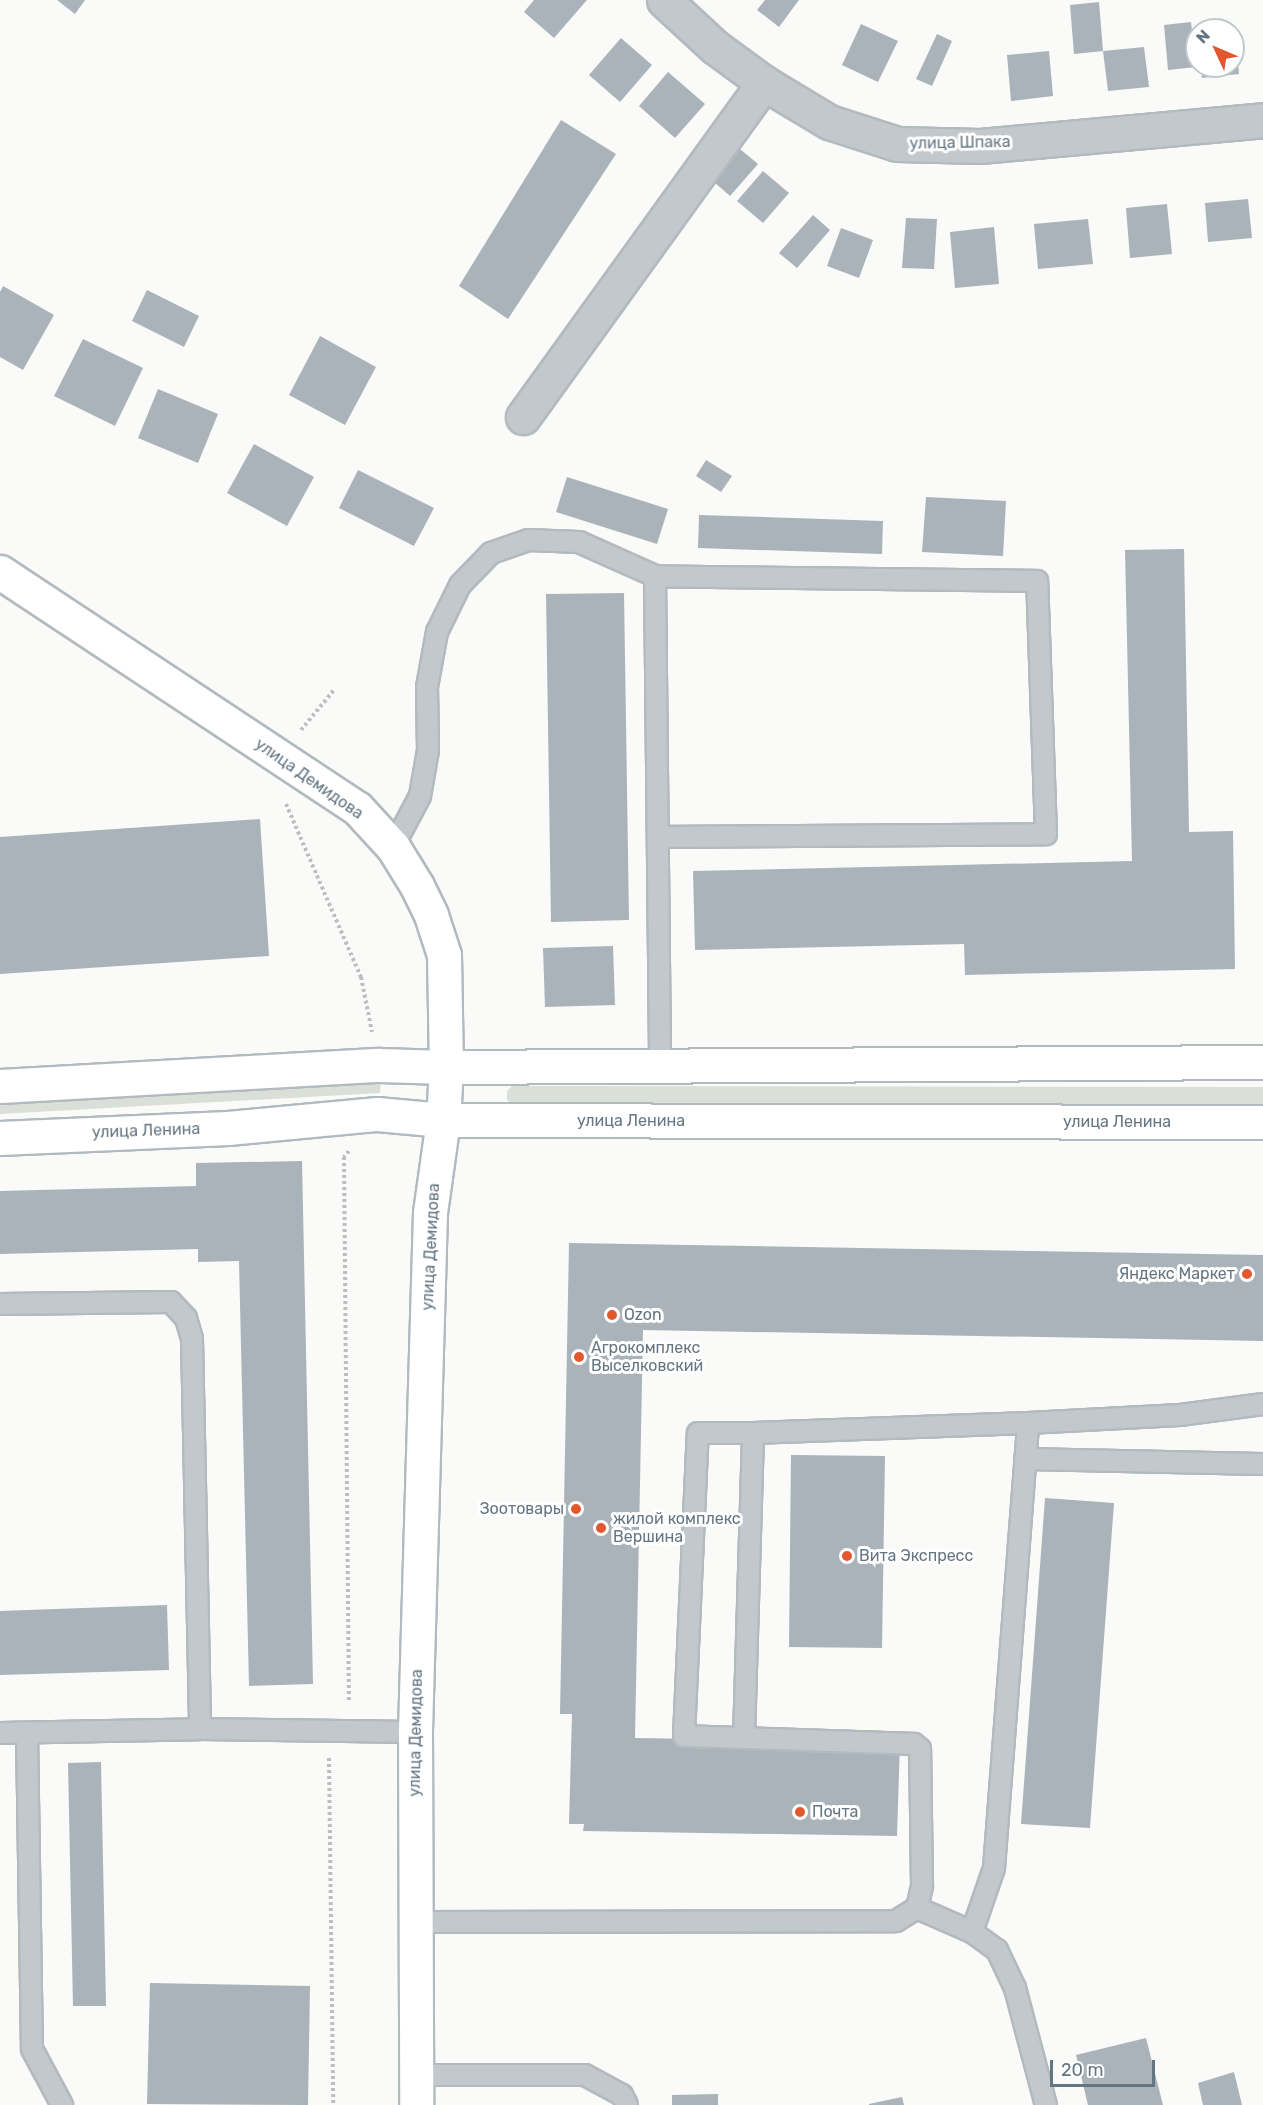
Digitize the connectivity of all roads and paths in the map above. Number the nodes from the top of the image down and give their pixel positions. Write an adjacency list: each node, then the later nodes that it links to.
1 (664, 0): 2 (street, улица Шпака)
2 (764, 83): 3 (street, улица Шпака); 4 (street)
3 (1263, 120)
4 (523, 417)
5 (0, 572): 8 (street, улица Демидова)
6 (655, 576): 9 (lane); 9 (lane); 10 (lane)
7 (334, 690): 8 (path)
8 (280, 757): 10 (street, улица Демидова); 12 (path)
9 (660, 837): 13 (lane)
10 (393, 848): 14 (street, улица Демидова)
11 (1263, 1062): 13 (street)
12 (379, 1065): 14 (street); 15 (street)
13 (660, 1066): 14 (street)
14 (446, 1067): 17 (street, улица Демидова)
15 (0, 1086)
16 (377, 1114): 17 (street, улица Ленина); 19 (street, улица Ленина); 28 (path)
17 (442, 1120): 18 (street, улица Ленина); 29 (street, улица Демидова)
18 (1263, 1122)
19 (0, 1138)
20 (0, 1305): 26 (lane)
21 (1263, 1404): 22 (lane)
22 (1028, 1423): 23 (lane); 24 (lane)
23 (753, 1433): 32 (lane); 32 (lane)
24 (1025, 1459): 25 (lane); 35 (lane)
25 (1263, 1464)
26 (200, 1729): 27 (lane); 31 (lane)
27 (329, 1730): 28 (lane); 38 (path)
28 (350, 1730): 29 (lane)
29 (415, 1732): 34 (street, улица Демидова)
30 (0, 1733): 31 (lane)
31 (27, 1733): 37 (lane)
32 (744, 1738): 33 (lane)
33 (917, 1908): 34 (lane); 35 (lane)
34 (416, 1922): 36 (street, улица Демидова)
35 (972, 1932): 40 (lane)
36 (416, 2090): 39 (lane)
37 (62, 2105)
38 (333, 2105)
39 (627, 2105)
40 (1046, 2105)

